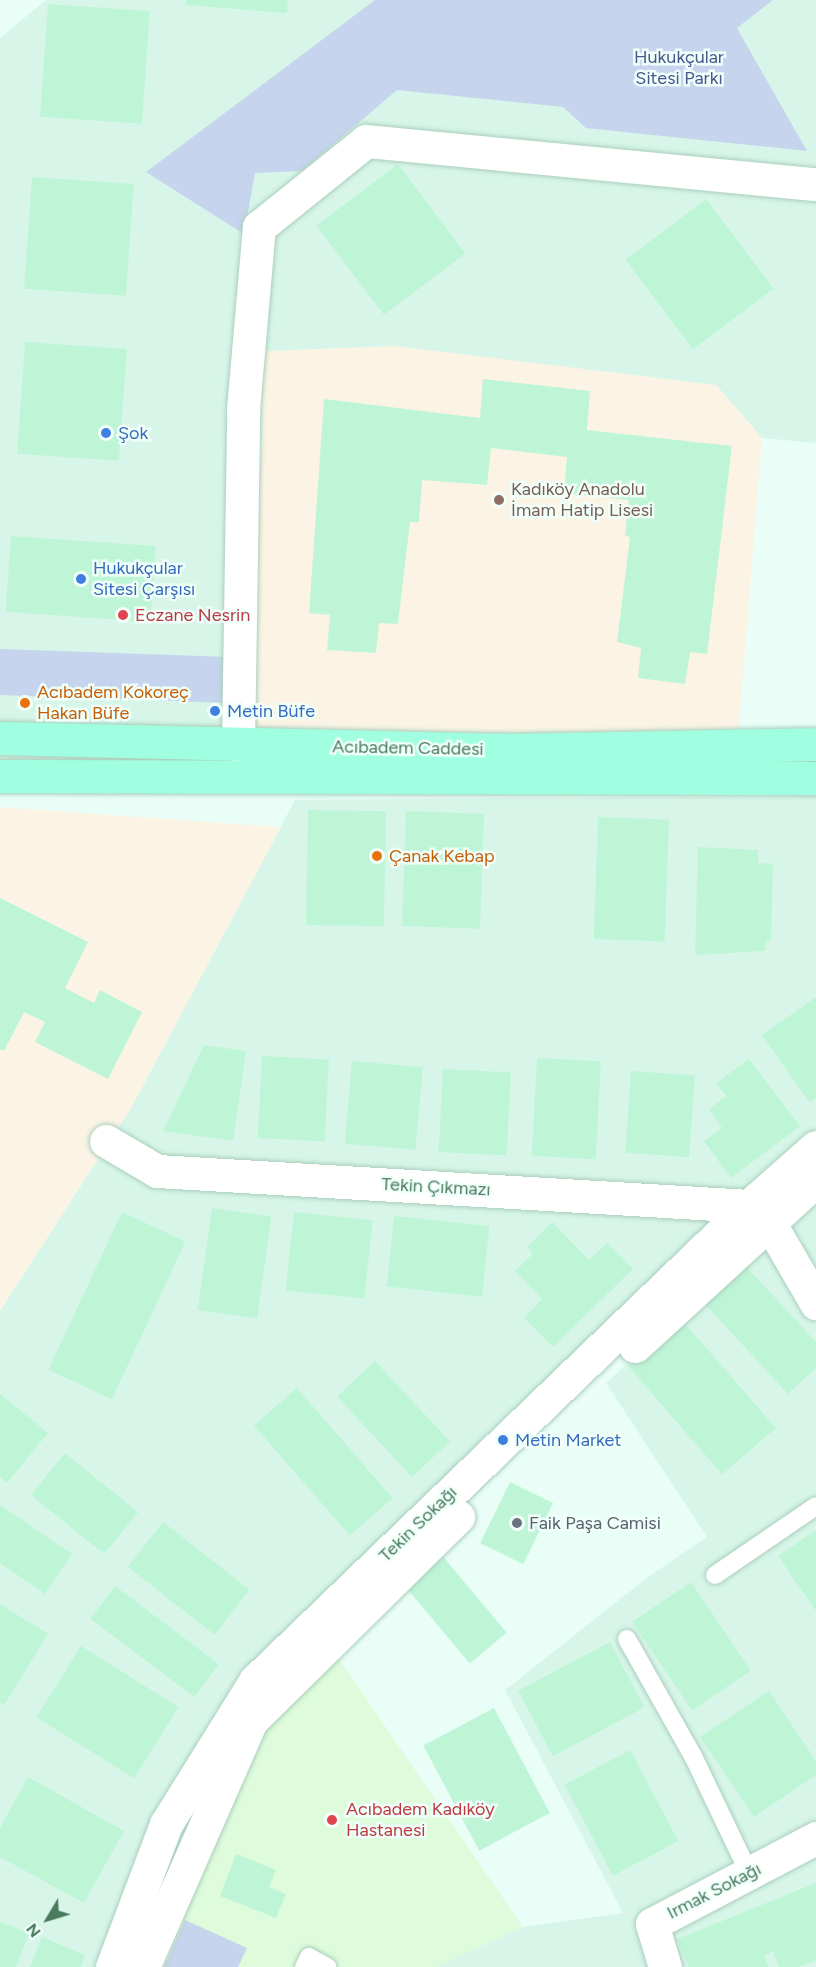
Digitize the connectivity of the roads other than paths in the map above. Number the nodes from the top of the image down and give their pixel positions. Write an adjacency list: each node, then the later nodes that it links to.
1 (816, 184): 4 (street)
2 (0, 738): 4 (main road, Acıbadem Caddesi)
3 (816, 744): 4 (main road, Acıbadem Caddesi)
4 (238, 745)
5 (0, 776): 6 (main road, Acıbadem Caddesi)
6 (816, 778)
7 (106, 1141): 10 (street, Tekin Çıkmazı)
8 (816, 1147): 10 (street, Tekin Sokağı)
9 (816, 1180): 10 (street, Tekin Sokağı)
10 (759, 1214): 11 (street); 17 (street, Tekin Sokağı); 18 (street, Tekin Sokağı)
11 (816, 1303)
12 (816, 1506): 13 (lane)
13 (715, 1575)
14 (627, 1639): 16 (lane)
15 (816, 1838): 16 (street, Irmak Sokağı)
16 (749, 1873): 21 (street, Irmak Sokağı)
17 (112, 1967)
18 (142, 1967)
19 (304, 1967): 20 (lane)
20 (327, 1967)
21 (664, 1967)

